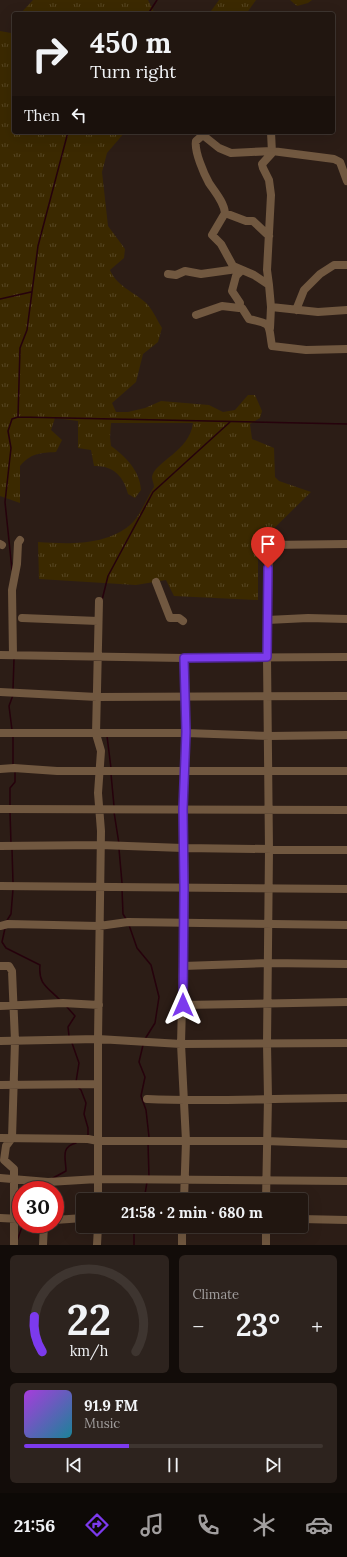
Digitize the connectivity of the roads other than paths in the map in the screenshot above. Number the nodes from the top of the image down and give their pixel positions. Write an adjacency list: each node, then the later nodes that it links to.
1 (200, 134): 6 (street)
2 (201, 134): 4 (street)
3 (272, 134): 4 (street)
4 (272, 151): 5 (street); 7 (street)
5 (347, 181)
6 (225, 213): 7 (street); 9 (street)
7 (269, 236): 11 (street)
8 (347, 265): 14 (street)
9 (239, 270): 10 (street); 11 (street); 13 (street)
10 (168, 274)
11 (269, 285): 12 (street)
12 (271, 307): 14 (street); 17 (street)
13 (239, 308): 16 (street); 17 (street)
14 (296, 310): 15 (street)
15 (347, 310)
16 (196, 316)
17 (270, 328): 18 (street)
18 (347, 349)
19 (20, 540): 29 (street)
20 (347, 544): 25 (street)
21 (156, 582): 27 (street)
22 (99, 601): 26 (street)
23 (22, 618): 26 (street)
24 (347, 619): 25 (street)
25 (267, 620): 31 (street)
26 (98, 621): 30 (street)
27 (183, 621)
28 (0, 655): 29 (street)
29 (13, 655): 30 (street)
30 (98, 655): 33 (street); 38 (street)
31 (267, 657): 32 (street); 33 (street); 35 (street)
32 (347, 657)
33 (184, 658): 36 (street)
34 (0, 692): 38 (street)
35 (268, 695): 36 (street); 37 (street); 43 (street)
36 (184, 696): 38 (street); 39 (street)
37 (347, 696)
38 (97, 697): 41 (street)
39 (186, 732): 41 (street); 43 (street); 46 (street)
40 (0, 733): 41 (street)
41 (96, 734): 45 (street)
42 (347, 735): 43 (street)
43 (269, 736): 47 (street)
44 (0, 769): 45 (street)
45 (100, 770): 46 (street); 51 (street)
46 (185, 770): 47 (street); 49 (street)
47 (268, 771): 48 (street); 52 (street)
48 (347, 771)
49 (183, 809): 51 (street); 52 (street); 56 (street)
50 (0, 810): 51 (street)
51 (100, 810): 54 (street)
52 (268, 810): 53 (street); 57 (street)
53 (347, 810)
54 (100, 845): 55 (street); 56 (street); 60 (street)
55 (0, 846)
56 (183, 848): 57 (street); 61 (street)
57 (269, 850): 58 (street); 62 (street)
58 (347, 850)
59 (0, 886): 60 (street)
60 (100, 887): 61 (street); 68 (street)
61 (184, 888): 62 (street); 64 (street)
62 (269, 888): 63 (street); 65 (street)
63 (347, 889)
64 (184, 922): 65 (street); 68 (street); 72 (street)
65 (267, 924): 66 (street); 69 (street)
66 (347, 925)
67 (4, 926): 68 (street)
68 (99, 926): 75 (street)
69 (268, 963): 70 (street); 72 (street); 74 (street)
70 (347, 964)
71 (0, 966): 78 (street)
72 (183, 966): 76 (street)
73 (347, 1002): 74 (street)
74 (267, 1004): 76 (street); 84 (street)
75 (99, 1005): 78 (street); 79 (street)
76 (183, 1005): 83 (street)
77 (0, 1006): 78 (street)
78 (14, 1006): 81 (street)
79 (98, 1039): 81 (street); 83 (street); 85 (street)
80 (0, 1041): 81 (street)
81 (15, 1041): 87 (street)
82 (347, 1043): 84 (street)
83 (181, 1044): 84 (street); 91 (street)
84 (266, 1044): 88 (street)
85 (98, 1084): 87 (street); 96 (street)
86 (0, 1086): 87 (street)
87 (14, 1086): 93 (street)
88 (268, 1098): 89 (street); 91 (street); 95 (street)
89 (347, 1098)
90 (147, 1099): 91 (street)
91 (185, 1101): 94 (street)
92 (0, 1138): 93 (street)
93 (12, 1138): 96 (street); 99 (street)
94 (186, 1141): 95 (street); 96 (street); 102 (street)
95 (266, 1141): 97 (street); 101 (street)
96 (98, 1142): 100 (street)
97 (347, 1144)
98 (0, 1178): 99 (street)
99 (14, 1179): 100 (street)
100 (98, 1179): 102 (street); 104 (street)
101 (266, 1179): 102 (street); 103 (street); 106 (street)
102 (185, 1180): 105 (street)
103 (347, 1181)
104 (98, 1193)
105 (184, 1193)
106 (266, 1193)
107 (0, 1218): 109 (street)
108 (76, 1218): 110 (street)
109 (12, 1219)
110 (64, 1219)
111 (308, 1219): 112 (street)
112 (347, 1220)
113 (15, 1233): 118 (street)
114 (44, 1233): 119 (street)
115 (98, 1233): 120 (street)
116 (182, 1233): 121 (street)
117 (266, 1233): 122 (street)
118 (14, 1245)
119 (43, 1245)
120 (98, 1245)
121 (182, 1245)
122 (266, 1245)

